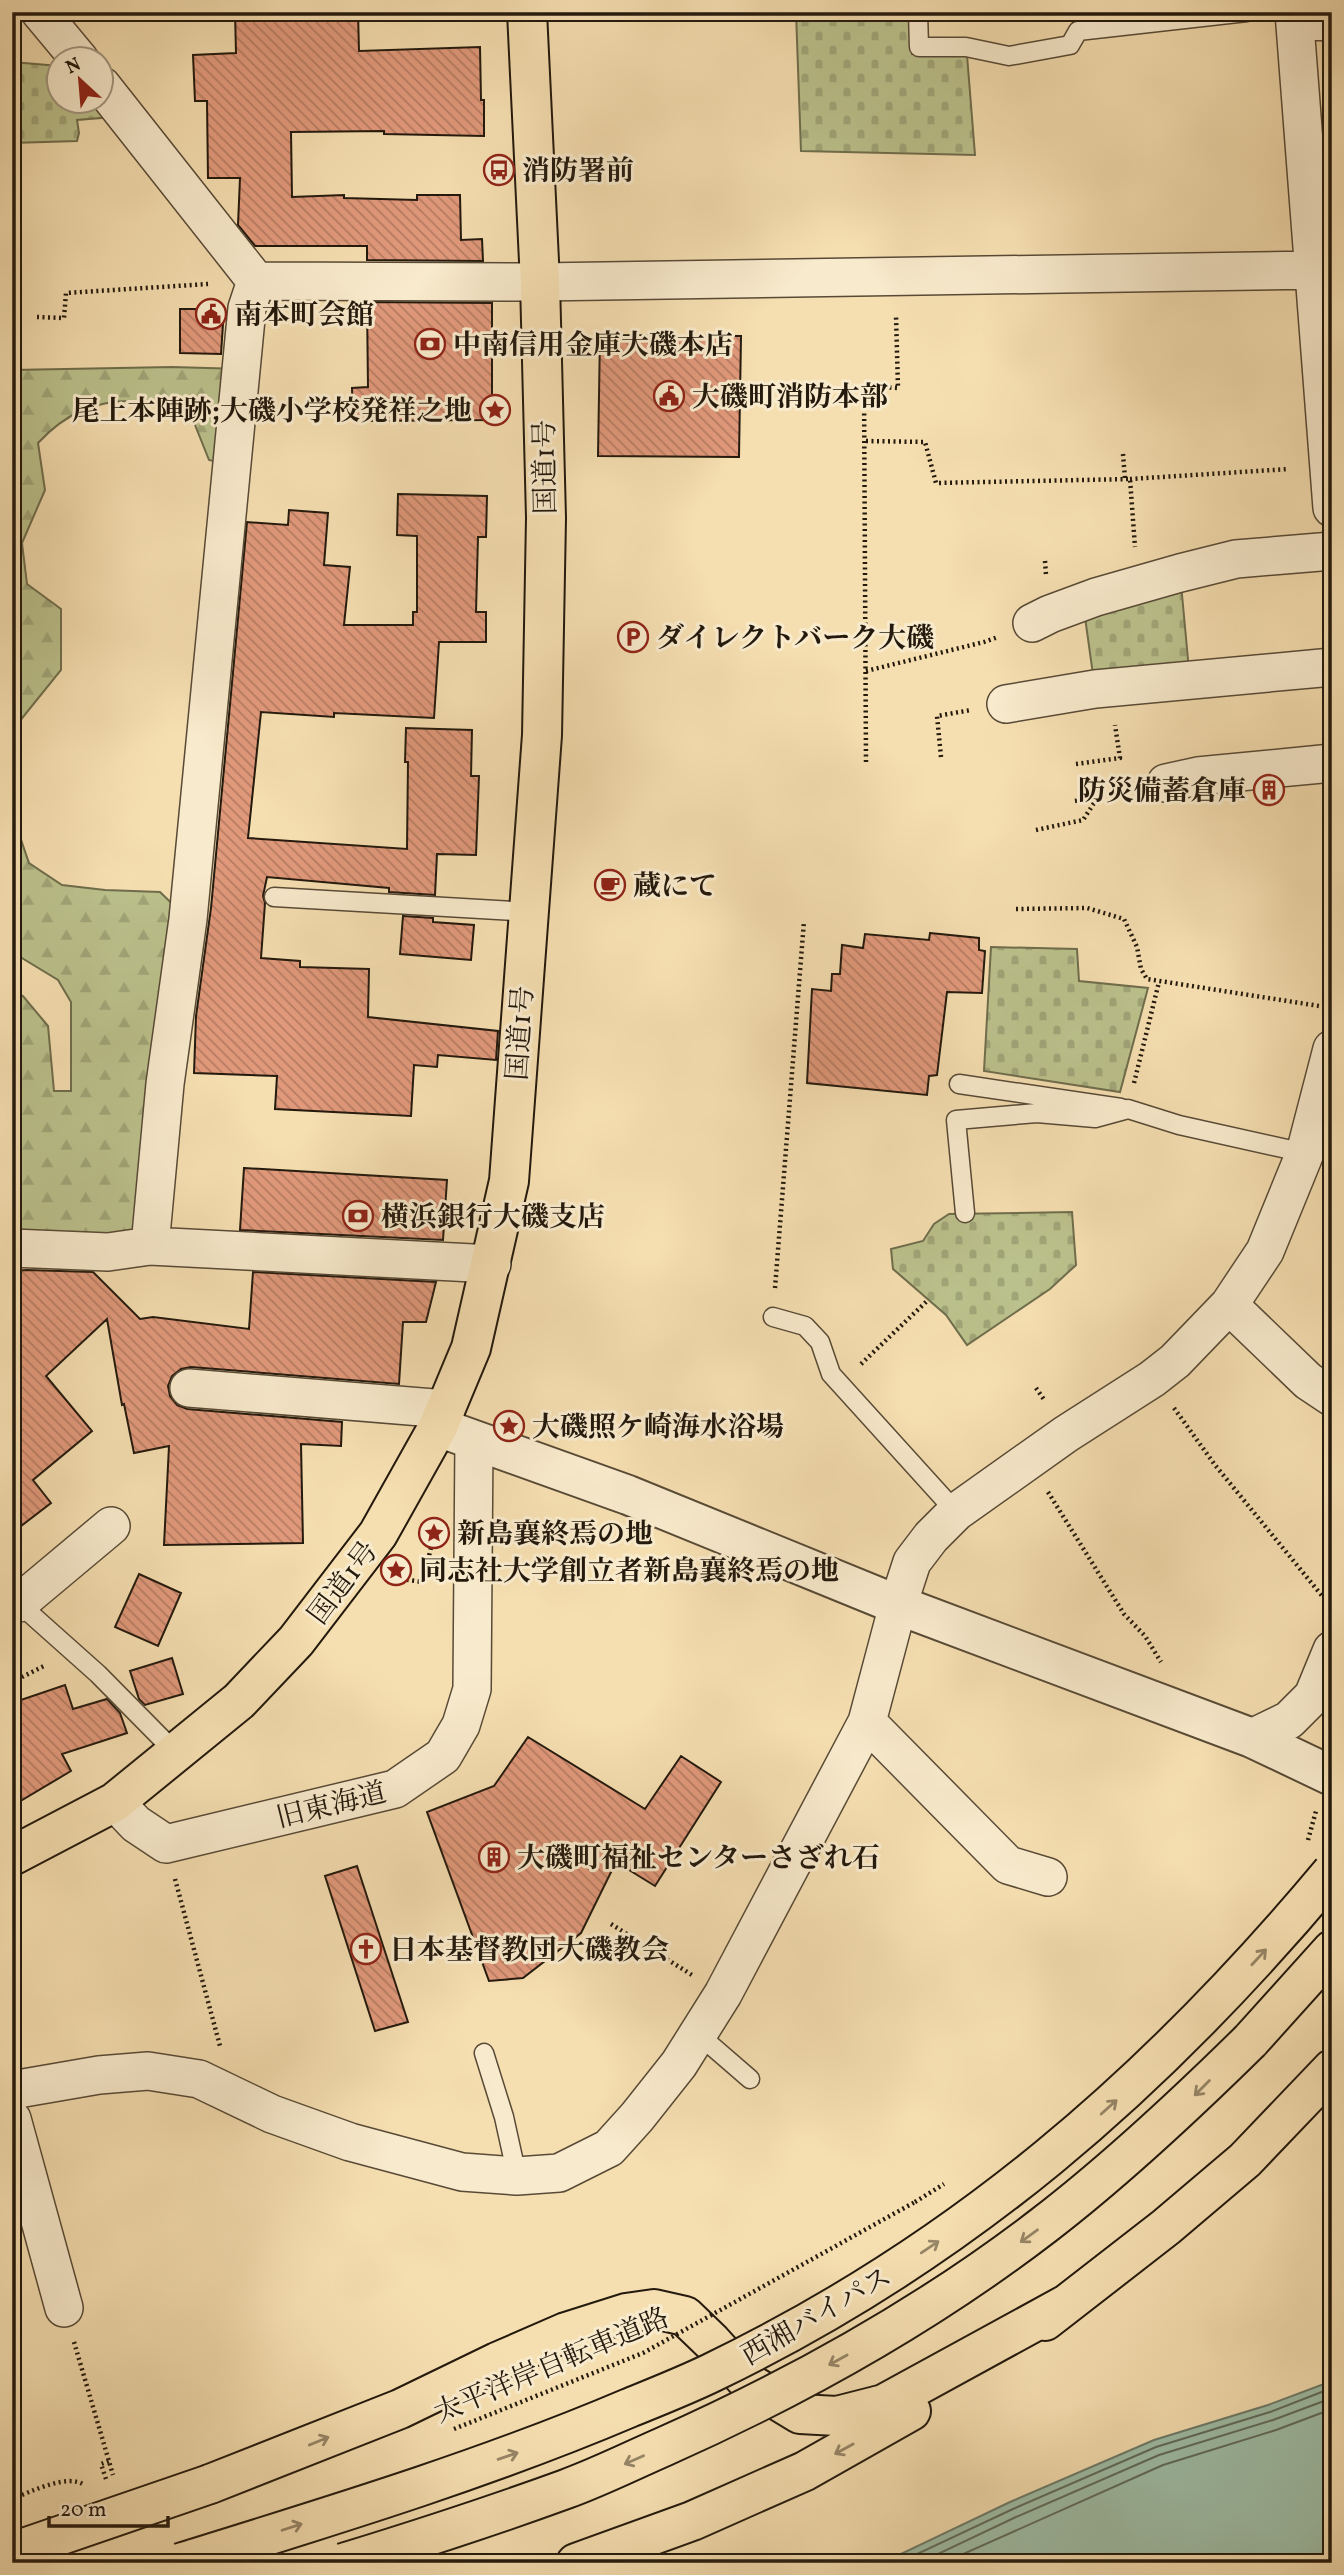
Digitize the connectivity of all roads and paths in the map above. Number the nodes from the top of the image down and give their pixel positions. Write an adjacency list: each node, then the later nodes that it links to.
1 (40, 12): 7 (street)
2 (527, 12): 12 (highway, 国道1号)
3 (918, 12): 4 (lane)
4 (1247, 12)
5 (1295, 22): 6 (lane); 9 (street)
6 (1332, 31)
7 (68, 46)
8 (116, 104): 11 (street)
9 (1324, 270): 10 (street); 16 (street)
10 (895, 276): 12 (street); 14 (path)
11 (256, 281): 12 (street); 13 (path); 45 (street)
12 (540, 282): 36 (highway, 国道1号)
13 (37, 317)
14 (866, 441): 17 (path); 23 (path)
15 (1123, 454): 17 (path)
16 (1328, 467): 17 (path); 18 (street)
17 (1127, 479): 20 (path)
18 (1332, 508)
19 (1332, 551): 20 (street)
20 (1138, 583): 21 (street)
21 (1032, 623): 23 (path)
22 (1332, 667): 24 (street)
23 (866, 671): 27 (path)
24 (1109, 690): 25 (street); 29 (path)
25 (1006, 704): 26 (path)
26 (941, 757)
27 (866, 762)
28 (1332, 763): 30 (street)
29 (1076, 764)
30 (1150, 786): 31 (path)
31 (1098, 797): 32 (path); 33 (path)
32 (1075, 801)
33 (1036, 830)
34 (274, 897): 36 (lane)
35 (1016, 909): 38 (path)
36 (531, 912): 47 (highway, 国道1号)
37 (804, 921): 50 (path)
38 (1159, 982): 39 (path); 42 (path)
39 (1332, 1008)
40 (1332, 1049): 43 (street)
41 (959, 1084): 42 (lane)
42 (1128, 1109): 43 (lane); 44 (lane)
43 (1305, 1153): 49 (street)
44 (965, 1213)
45 (150, 1246): 46 (street); 47 (street)
46 (12, 1248)
47 (492, 1265): 55 (highway, 国道1号)
48 (927, 1301): 52 (path)
49 (1229, 1304): 51 (street); 54 (street)
50 (773, 1317): 52 (lane)
51 (1152, 1379): 57 (street); 64 (path)
52 (841, 1385): 58 (lane)
53 (189, 1388): 55 (street)
54 (1332, 1397)
55 (442, 1418): 56 (street); 69 (highway, 国道1号)
56 (474, 1440): 63 (street); 72 (street, 旧東海道)
57 (1029, 1461): 58 (street); 66 (path)
58 (956, 1512): 63 (street)
59 (111, 1526): 62 (street)
60 (433, 1538): 61 (path)
61 (395, 1574)
62 (15, 1600): 69 (lane)
63 (898, 1605): 66 (street); 67 (street)
64 (1332, 1608)
65 (1332, 1650): 68 (street)
66 (1192, 1715): 68 (street)
67 (867, 1722): 75 (street); 78 (street)
68 (1252, 1738): 70 (street)
69 (177, 1754): 71 (highway, 国道1号)
70 (1332, 1776)
71 (115, 1801): 72 (street); 73 (highway, 国道1号)
72 (166, 1844): 84 (path)
73 (12, 1856)
74 (1332, 1872): 97 (highway, 西湘バイパス, one-way to 74, bridge)
75 (1048, 1877)
76 (611, 1924): 78 (path)
77 (1332, 1950): 98 (highway, 西湘バイパス, one-way to 98, bridge)
78 (723, 1994): 79 (street)
79 (698, 2034): 82 (lane); 86 (street)
80 (484, 2053): 86 (lane)
81 (1332, 2069): 88 (highway)
82 (750, 2079)
83 (12, 2090): 84 (street)
84 (233, 2097): 86 (street)
85 (12, 2119): 89 (street)
86 (517, 2176)
87 (915, 2202): 90 (path, 太平洋岸自転車道路, bridge)
88 (1065, 2305): 96 (highway, one-way to 88, bridge); 99 (highway, one-way to 99)
89 (64, 2308): 91 (path)
90 (449, 2431)
91 (109, 2461): 94 (path); 95 (path)
92 (87, 2480): 93 (path)
93 (79, 2481)
94 (115, 2481)
95 (104, 2485)
96 (12, 2552)
97 (180, 2563)
98 (343, 2563)
99 (576, 2563)

